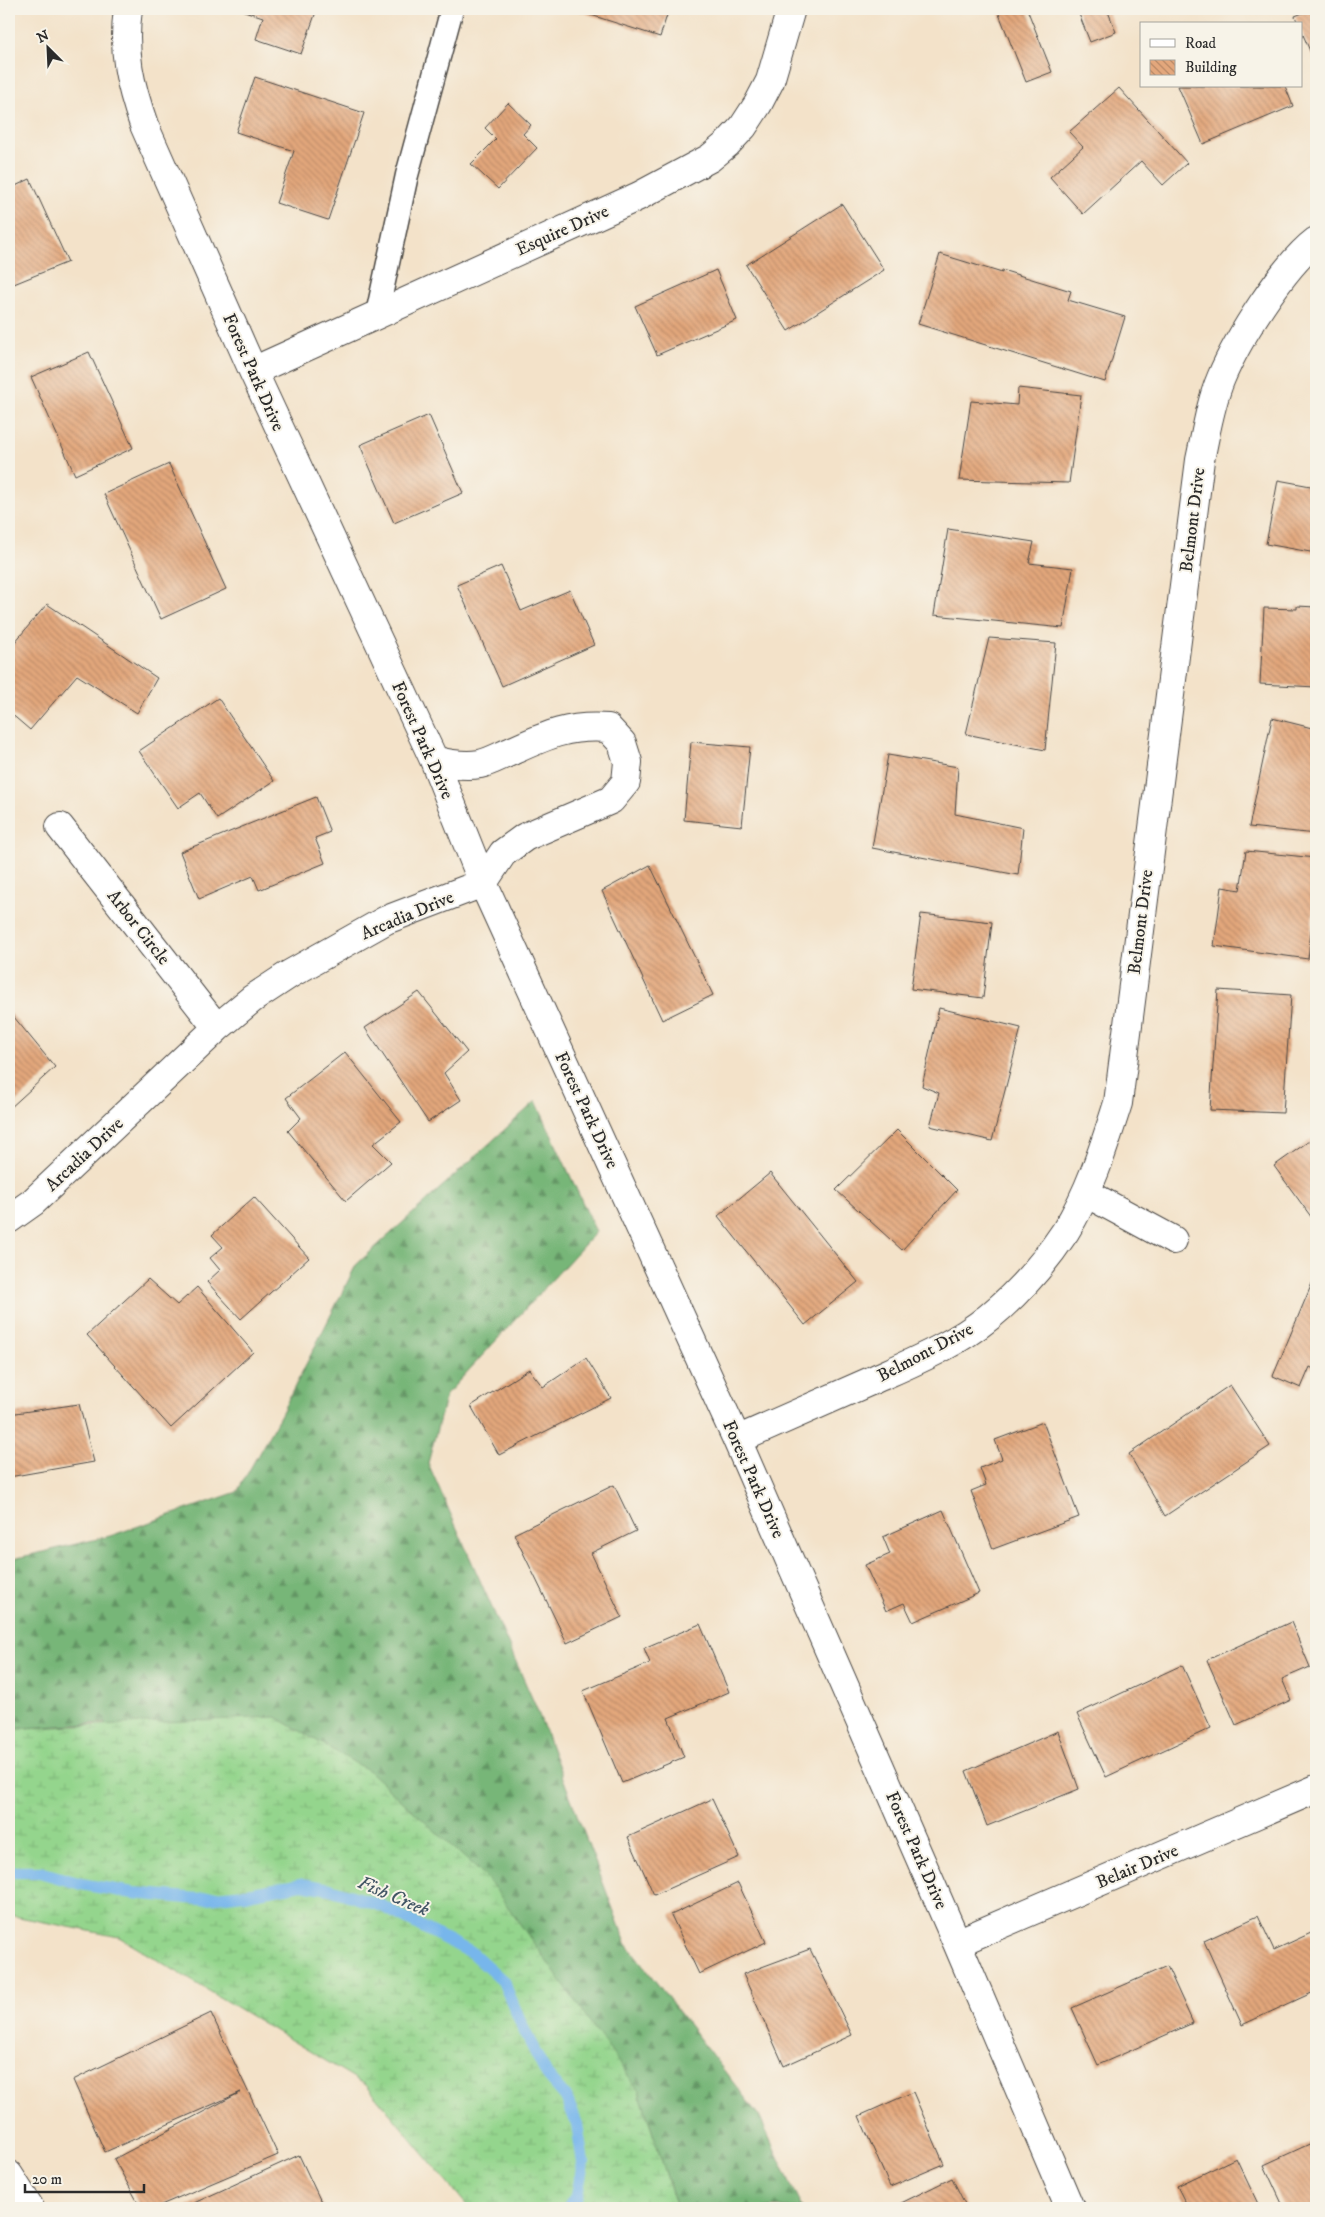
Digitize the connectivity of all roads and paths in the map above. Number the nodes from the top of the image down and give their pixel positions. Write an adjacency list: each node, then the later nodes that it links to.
1 (128, 9): 6 (street, Forest Park Drive)
2 (452, 9): 5 (lane)
3 (791, 9): 5 (street, Esquire Drive)
4 (1316, 241): 11 (street, Belmont Drive)
5 (377, 314): 6 (street, Esquire Drive)
6 (253, 372): 7 (street, Forest Park Drive)
7 (434, 760): 9 (street, Forest Park Drive); 9 (street)
8 (60, 827): 10 (street, Arbor Circle)
9 (483, 883): 10 (street, Arcadia Drive); 14 (street, Forest Park Drive)
10 (217, 1028): 12 (street, Arcadia Drive)
11 (1086, 1192): 13 (street); 14 (street, Belmont Drive)
12 (9, 1219)
13 (1173, 1240)
14 (737, 1440): 16 (street, Forest Park Drive)
15 (1316, 1789): 16 (street, Belair Drive)
16 (957, 1943): 19 (street, Forest Park Drive)
17 (9, 2175): 18 (street)
18 (30, 2208)
19 (1070, 2208)

